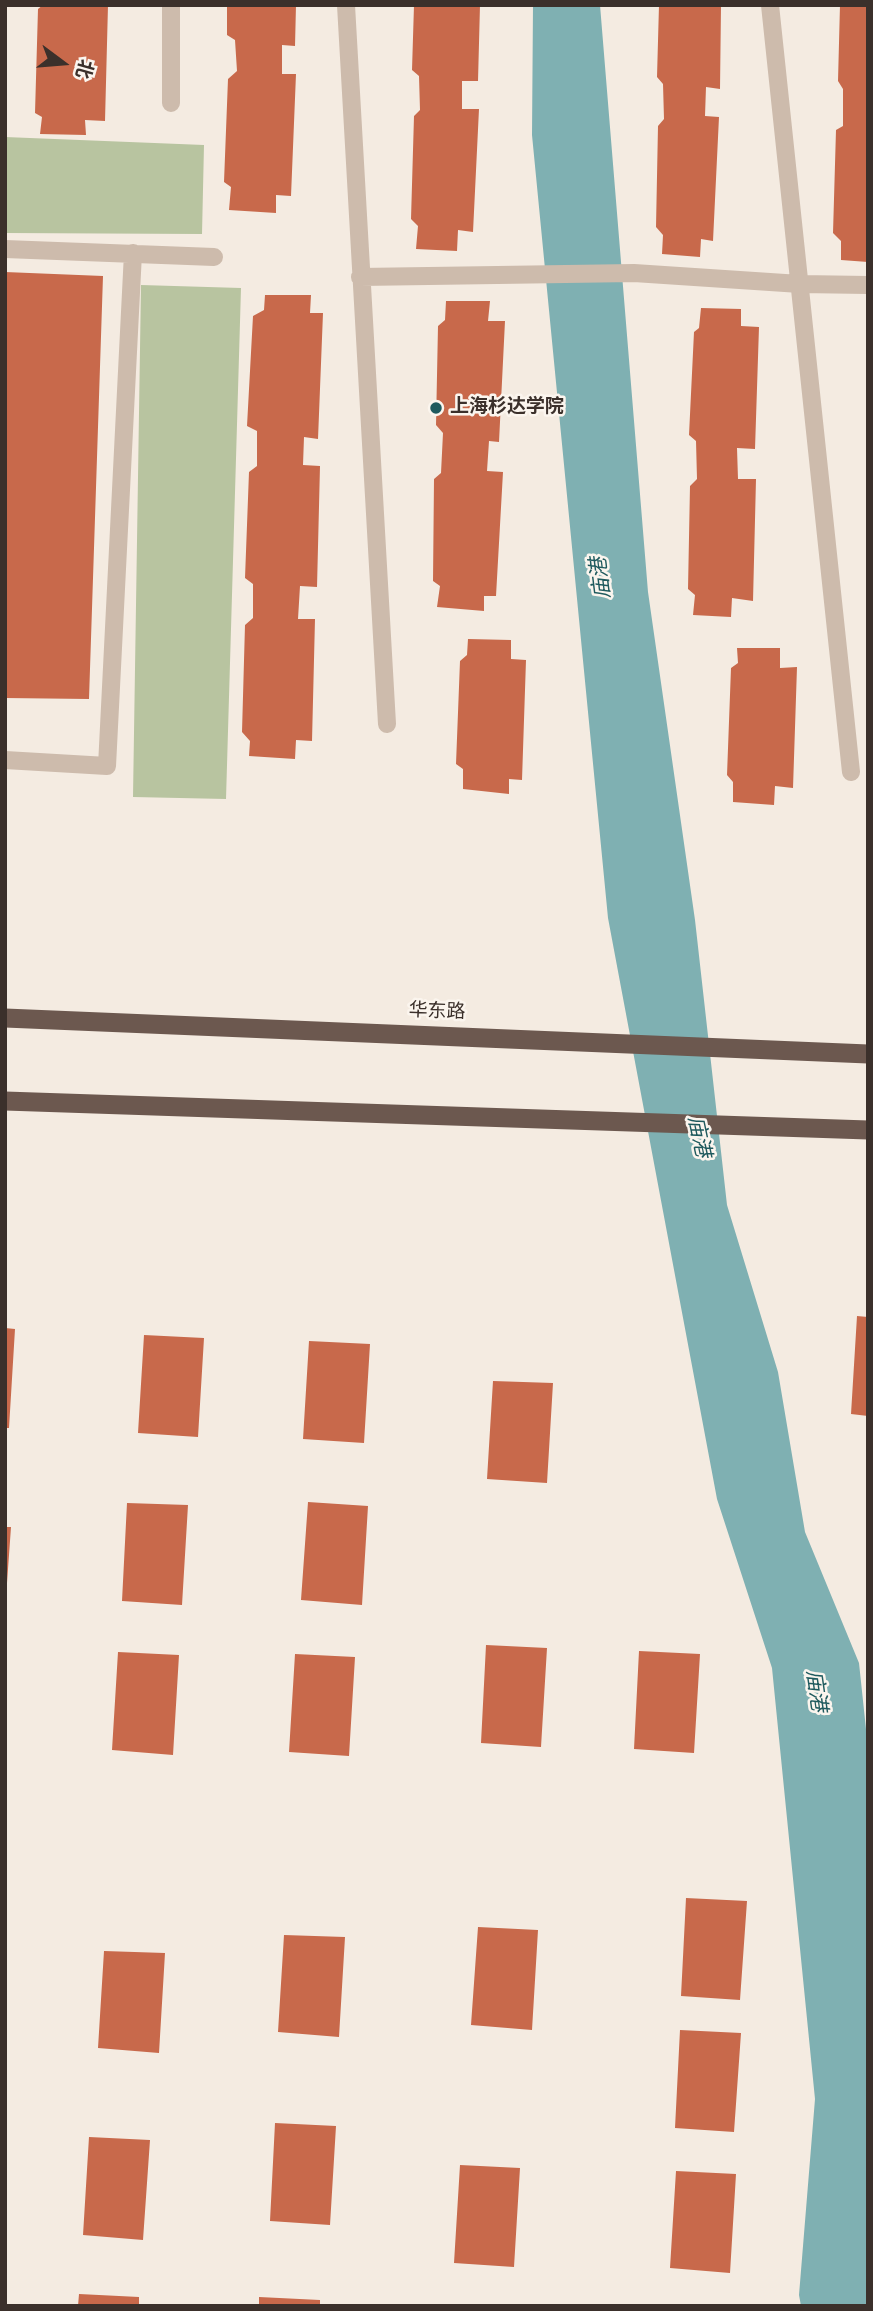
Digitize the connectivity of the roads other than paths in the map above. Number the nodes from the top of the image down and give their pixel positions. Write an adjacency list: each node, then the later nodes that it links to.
1 (171, 5): 4 (lane)
2 (346, 5): 8 (lane)
3 (770, 5): 9 (lane)
4 (172, 103)
5 (5, 249): 6 (lane)
6 (133, 253): 7 (lane); 12 (lane)
7 (214, 257)
8 (360, 277): 9 (lane); 11 (lane)
9 (800, 284): 10 (lane); 13 (lane)
10 (868, 285)
11 (387, 724)
12 (5, 760)
13 (851, 772)
14 (5, 1018): 15 (highway, 华东路)
15 (868, 1054)
16 (5, 1101): 17 (highway)
17 (868, 1130)

